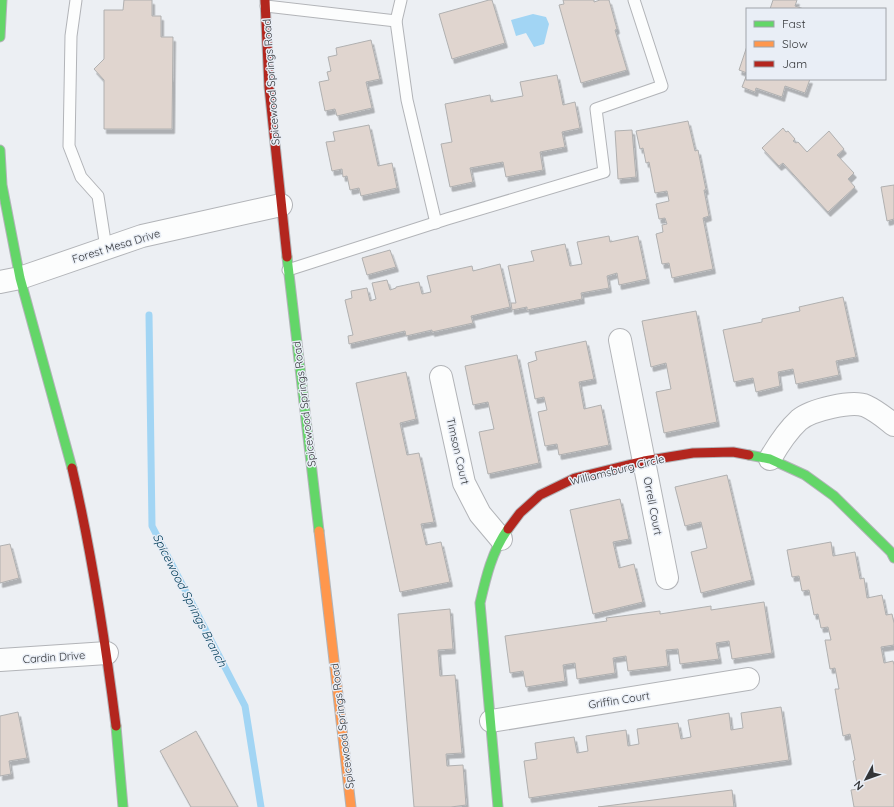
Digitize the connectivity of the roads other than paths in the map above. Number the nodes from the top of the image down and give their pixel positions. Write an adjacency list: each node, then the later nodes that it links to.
1 (2, 0): 7 (main road)
2 (76, 0): 11 (lane)
3 (401, 0): 6 (lane)
4 (634, 0): 10 (lane)
5 (265, 3): 6 (lane); 9 (main road, Spicewood Springs Road)
6 (396, 22): 10 (lane)
7 (0, 37)
8 (0, 150): 13 (main road)
9 (281, 205): 11 (street, Forest Mesa Drive); 12 (main road, Spicewood Springs Road)
10 (436, 223): 12 (lane)
11 (106, 248): 13 (street, Forest Mesa Drive)
12 (288, 270): 27 (main road, Spicewood Springs Road)
13 (10, 280): 22 (main road)
14 (620, 340): 18 (street, Orrell Court)
15 (441, 377): 19 (street, Timson Court)
16 (894, 425): 17 (street)
17 (770, 459): 18 (main road, Williamsburg Circle); 20 (main road, Williamsburg Circle)
18 (644, 460): 19 (main road, Williamsburg Circle); 21 (street, Orrell Court)
19 (501, 539): 25 (main road, Williamsburg Circle)
20 (893, 552)
21 (667, 578)
22 (107, 653): 23 (street, Cardin Drive); 26 (main road)
23 (0, 660)
24 (748, 679): 25 (street, Griffin Court)
25 (491, 721): 28 (main road, Williamsburg Circle)
26 (123, 807)
27 (351, 807)
28 (498, 807)

